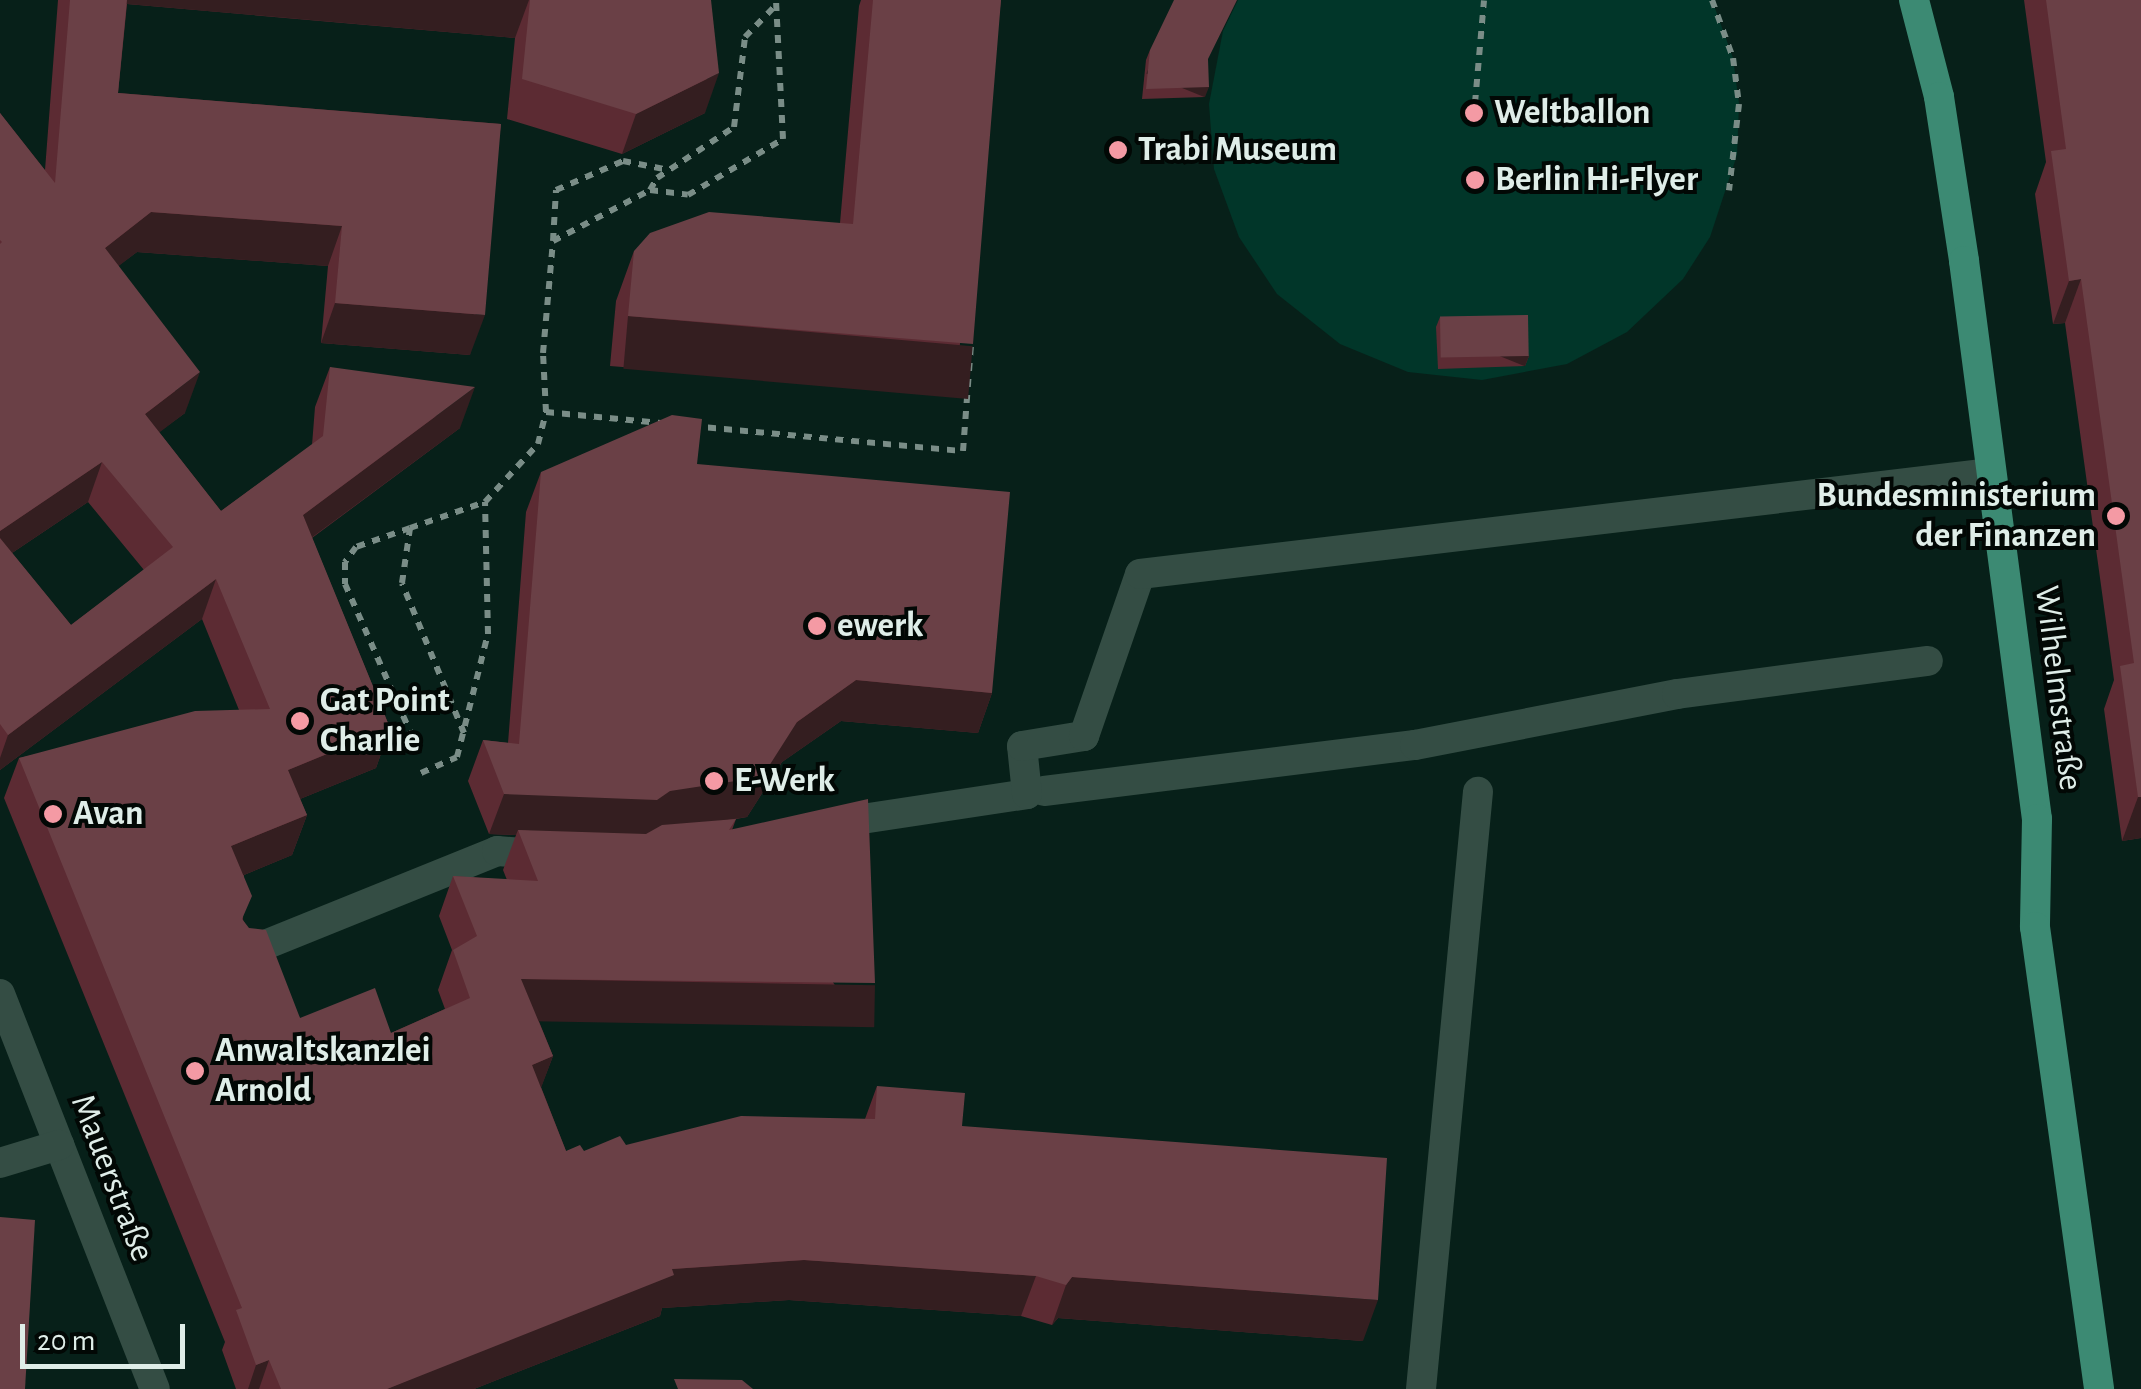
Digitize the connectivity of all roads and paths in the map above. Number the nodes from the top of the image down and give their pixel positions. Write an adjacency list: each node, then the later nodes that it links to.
1 (1484, 0): 5 (path)
2 (1712, 0): 8 (path)
3 (1914, 0): 14 (main road, Wilhelmstraße)
4 (776, 2): 6 (path); 7 (path)
5 (1475, 103)
6 (671, 170): 7 (path); 9 (path)
7 (650, 190): 9 (path)
8 (1729, 190)
9 (553, 240): 11 (path)
10 (972, 333): 13 (path)
11 (546, 412): 12 (path); 15 (path)
12 (665, 423)
13 (685, 425)
14 (1992, 473): 23 (street); 31 (main road, Wilhelmstraße)
15 (485, 502): 16 (path); 18 (path)
16 (410, 528): 18 (path); 19 (path)
17 (1928, 661): 21 (street)
18 (464, 733): 20 (path)
19 (413, 738)
20 (422, 774)
21 (1044, 791)
22 (1478, 792): 30 (street)
23 (794, 829)
24 (571, 857): 25 (street)
25 (244, 953)
26 (0, 994): 27 (street, Mauerstraße)
27 (59, 1145): 28 (street); 29 (street, Mauerstraße)
28 (0, 1163)
29 (154, 1389)
30 (1421, 1389)
31 (2100, 1389)

